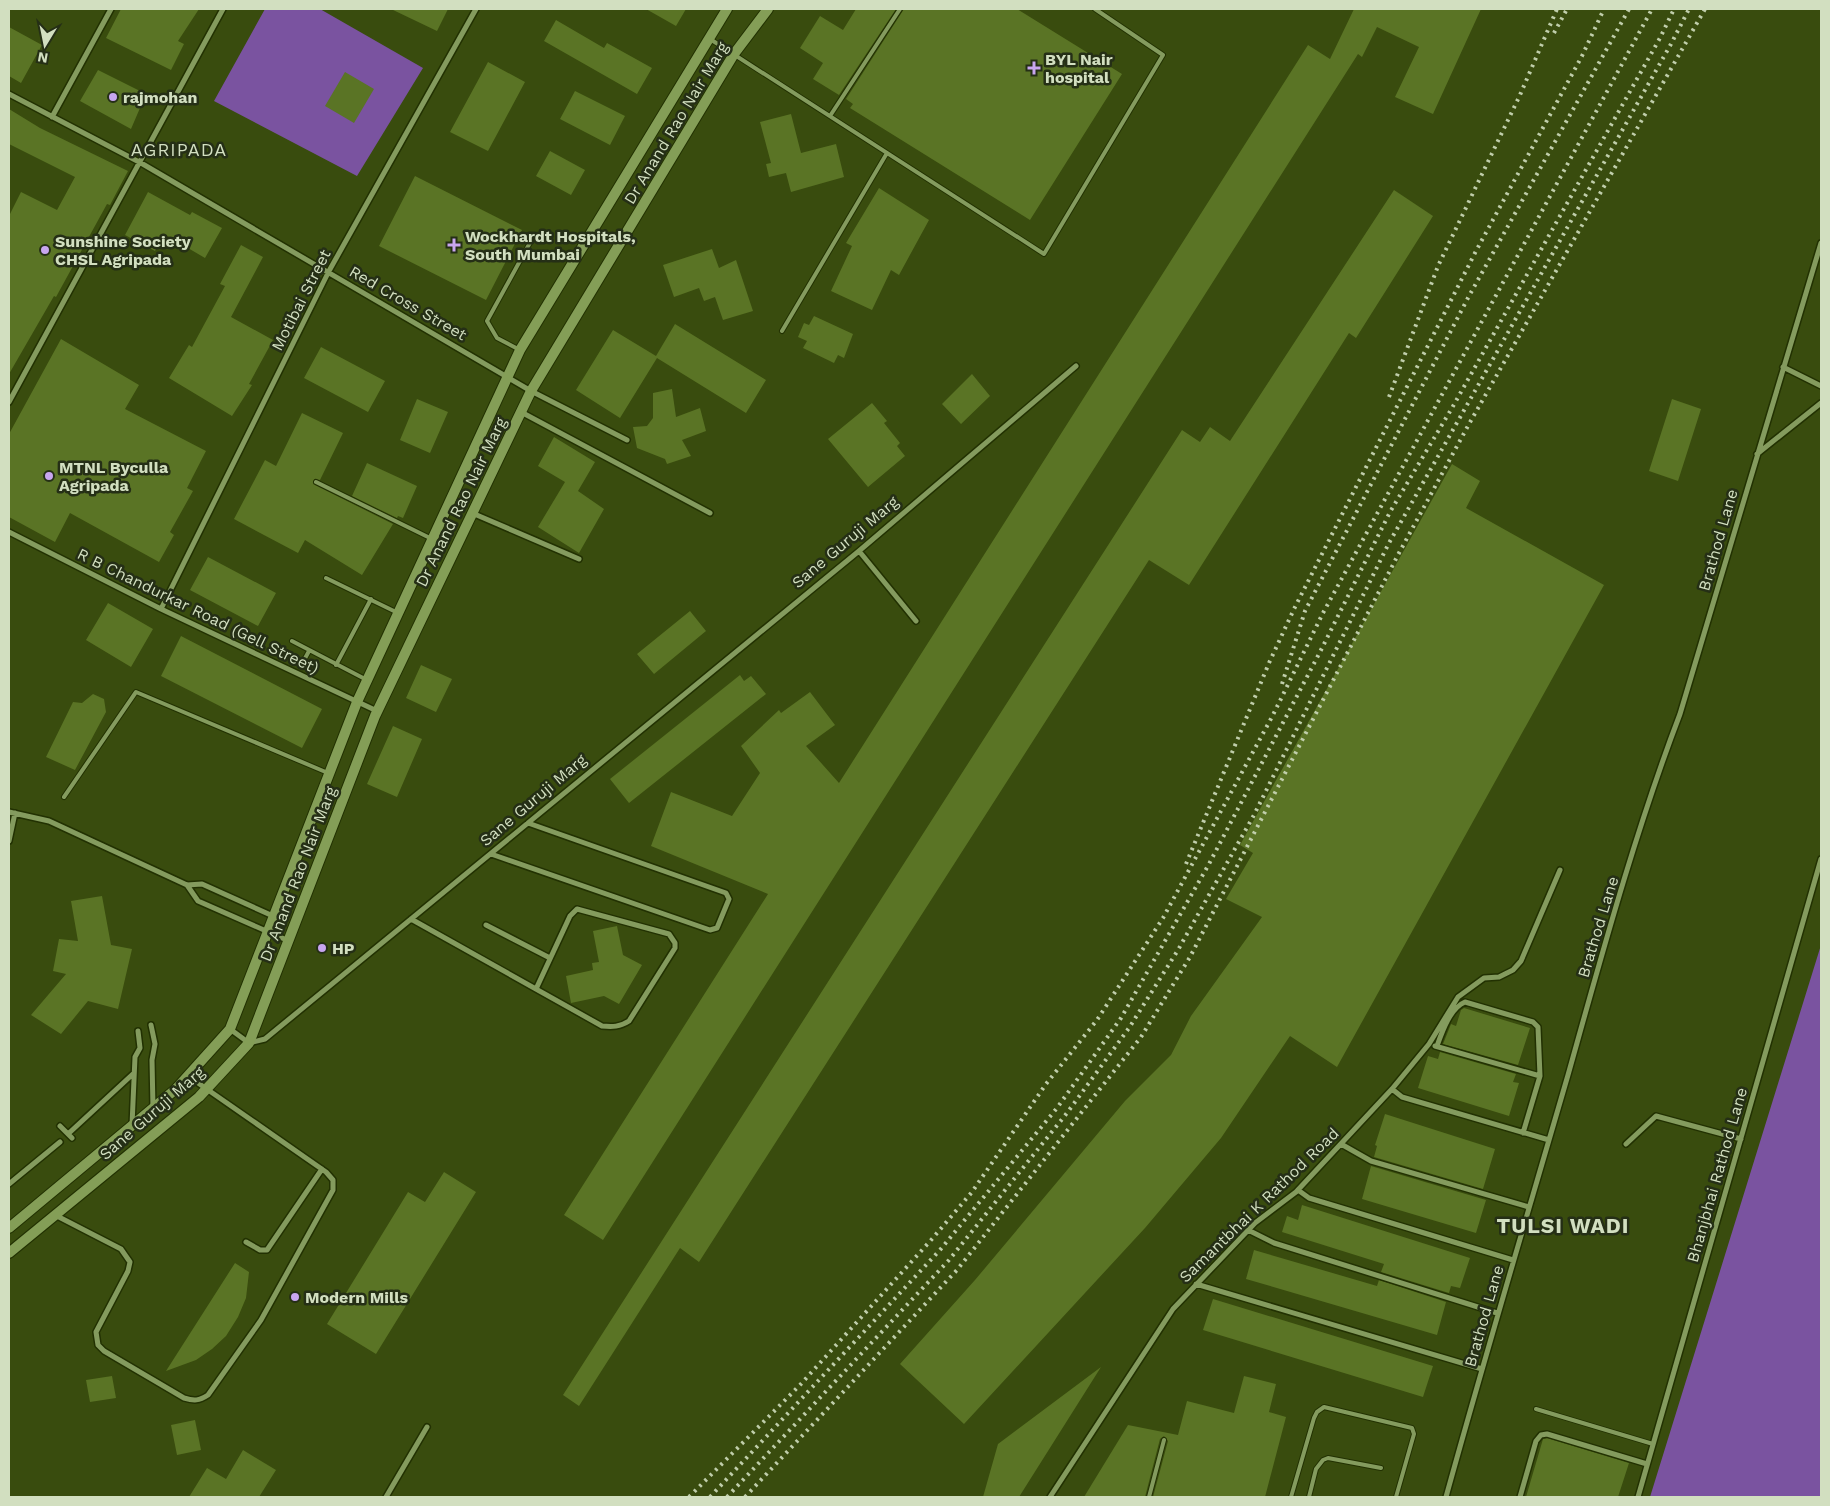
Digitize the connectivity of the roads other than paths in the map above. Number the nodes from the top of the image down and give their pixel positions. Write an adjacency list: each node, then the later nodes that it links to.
1 (111, 9): 14 (street)
2 (223, 9): 16 (street)
3 (476, 9): 19 (street, Motibai Street)
4 (727, 9): 10 (main road, Dr Anand Rao Nair Marg)
5 (768, 9): 11 (main road, Dr Anand Rao Nair Marg)
6 (900, 9): 13 (lane)
7 (1095, 9): 9 (lane)
8 (1107, 9): 9 (lane)
9 (1105, 14): 15 (lane)
10 (708, 38): 11 (lane); 21 (main road, Dr Anand Rao Nair Marg)
11 (734, 54): 13 (lane); 26 (main road, Dr Anand Rao Nair Marg)
12 (9, 94): 14 (street, Red Cross Street)
13 (830, 116): 15 (lane)
14 (52, 117): 16 (street, Red Cross Street)
15 (887, 153): 20 (lane)
16 (141, 163): 19 (street, Red Cross Street); 27 (street)
17 (532, 239): 21 (lane)
18 (1821, 243): 23 (street, Brathod Lane)
19 (329, 271): 24 (street, Red Cross Street); 41 (street, Motibai Street)
20 (782, 331)
21 (520, 350): 24 (main road, Dr Anand Rao Nair Marg)
22 (1076, 366): 37 (street, Sane Guruji Marg)
23 (1783, 367): 25 (street); 31 (street, Brathod Lane)
24 (508, 377): 26 (street, Red Cross Street); 36 (main road, Dr Anand Rao Nair Marg)
25 (1821, 386)
26 (531, 391): 29 (main road, Dr Anand Rao Nair Marg); 30 (street, Red Cross Street)
27 (9, 402)
28 (1821, 403): 31 (street)
29 (521, 412): 33 (main road, Dr Anand Rao Nair Marg); 34 (street)
30 (627, 440)
31 (1756, 454): 83 (street, Brathod Lane)
32 (316, 482): 36 (lane)
33 (472, 512): 38 (street); 50 (main road, Dr Anand Rao Nair Marg)
34 (710, 513)
35 (9, 532): 41 (street, R B Chandurkar Road (Gell Street))
36 (432, 539): 42 (main road, Dr Anand Rao Nair Marg)
37 (859, 551): 43 (street); 54 (street, Sane Guruji Marg)
38 (579, 560)
39 (326, 578): 40 (lane)
40 (371, 599): 42 (lane); 47 (lane)
41 (161, 609): 49 (street, R B Chandurkar Road (Gell Street))
42 (398, 613): 48 (main road, Dr Anand Rao Nair Marg)
43 (916, 621)
44 (292, 642): 45 (lane)
45 (309, 651): 46 (lane); 47 (lane)
46 (303, 662)
47 (336, 665): 48 (lane)
48 (367, 680): 49 (main road, Dr Anand Rao Nair Marg)
49 (357, 702): 50 (street, R B Chandurkar Road (Gell Street)); 51 (main road, Dr Anand Rao Nair Marg)
50 (377, 711): 64 (main road, Dr Anand Rao Nair Marg)
51 (329, 773): 52 (lane); 60 (main road, Dr Anand Rao Nair Marg)
52 (64, 797)
53 (12, 813): 55 (street); 59 (street)
54 (528, 823): 56 (street, Sane Guruji Marg); 56 (street)
55 (9, 841)
56 (492, 854): 61 (street, Sane Guruji Marg)
57 (1821, 859): 82 (street, Bhanjbhai Rathod Lane)
58 (1560, 870): 71 (street, Samantbhai K Rathod Road)
59 (187, 885): 60 (street); 63 (street)
60 (273, 916): 63 (main road, Dr Anand Rao Nair Marg)
61 (411, 919): 66 (street); 70 (street, Sane Guruji Marg)
62 (486, 925): 65 (street)
63 (267, 932): 64 (street); 68 (main road, Dr Anand Rao Nair Marg)
64 (289, 941): 70 (main road, Dr Anand Rao Nair Marg)
65 (550, 958): 66 (street); 66 (street)
66 (536, 989)
67 (151, 1025): 78 (street)
68 (230, 1029): 70 (street); 74 (main road, Sane Guruji Marg)
69 (138, 1031): 73 (street)
70 (249, 1043): 77 (main road, Sane Guruji Marg)
71 (1429, 1044): 72 (street); 76 (street, Samantbhai K Rathod Road)
72 (1437, 1046): 75 (street); 75 (street)
73 (134, 1073): 79 (street); 80 (street)
74 (188, 1076): 77 (street); 78 (main road, Sane Guruji Marg)
75 (1540, 1076): 81 (street)
76 (1392, 1089): 81 (street); 85 (street, Samantbhai K Rathod Road)
77 (206, 1090): 87 (street); 91 (main road, Sane Guruji Marg)
78 (153, 1108): 79 (main road, Sane Guruji Marg)
79 (132, 1125): 92 (main road, Sane Guruji Marg)
80 (60, 1126)
81 (1523, 1133): 83 (street)
82 (1741, 1139): 86 (street); 103 (street, Bhanjbhai Rathod Lane)
83 (1549, 1140): 90 (street, Brathod Lane)
84 (60, 1142): 88 (street)
85 (1341, 1144): 89 (street, Samantbhai K Rathod Road); 90 (street)
86 (1626, 1144)
87 (322, 1169): 91 (street); 94 (street)
88 (9, 1184)
89 (1298, 1190): 93 (street, Samantbhai K Rathod Road); 96 (street)
90 (1529, 1206): 96 (street, Brathod Lane)
91 (55, 1215): 95 (main road, Sane Guruji Marg)
92 (9, 1228)
93 (1248, 1230): 97 (street, Samantbhai K Rathod Road); 98 (street)
94 (246, 1242)
95 (10, 1251)
96 (1513, 1260): 98 (street, Brathod Lane)
97 (1196, 1284): 99 (street); 107 (street, Samantbhai K Rathod Road)
98 (1497, 1313): 99 (street, Brathod Lane)
99 (1482, 1368): 112 (street, Brathod Lane)
100 (1536, 1409): 103 (lane)
101 (427, 1427): 106 (street)
102 (1164, 1440): 108 (lane)
103 (1652, 1444): 104 (street, Bhanjbhai Rathod Lane)
104 (1647, 1464): 113 (street); 114 (street, Bhanjbhai Rathod Lane)
105 (1381, 1468): 110 (lane)
106 (386, 1497)
107 (1050, 1497)
108 (1149, 1497)
109 (1291, 1497): 111 (lane)
110 (1308, 1497)
111 (1396, 1497)
112 (1446, 1497)
113 (1520, 1497)
114 (1638, 1497)

